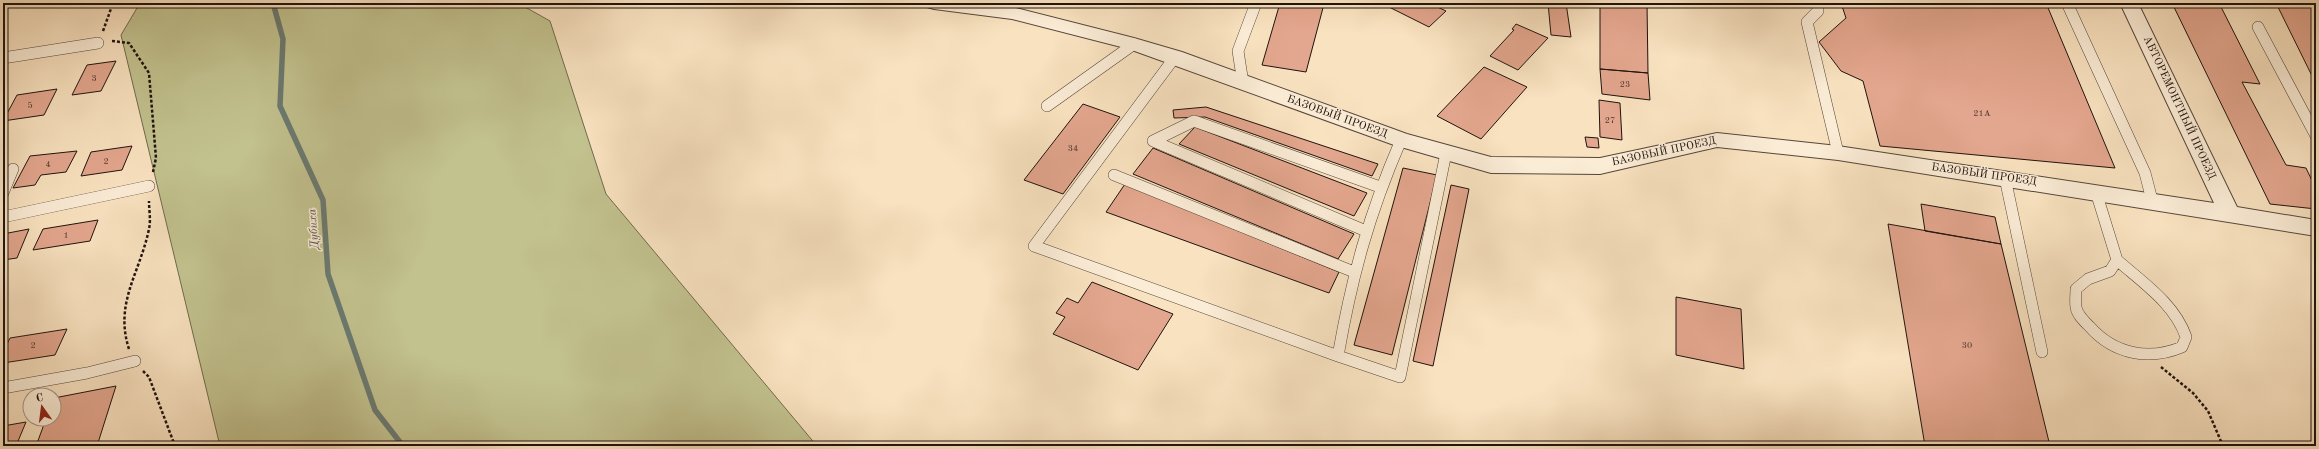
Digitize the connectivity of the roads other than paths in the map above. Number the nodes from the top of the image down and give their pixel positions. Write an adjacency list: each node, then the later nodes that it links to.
1 (934, 3): 8 (street, БАЗОВЫЙ ПРОЕЗД)
2 (1256, 3): 11 (lane)
3 (1818, 3): 16 (lane)
4 (2068, 3): 24 (lane)
5 (2129, 3): 25 (street, АВТОРЕМОНТНЫЙ ПРОЕЗД)
6 (2258, 27): 13 (lane)
7 (98, 43): 10 (lane)
8 (1134, 44): 9 (street, БАЗОВЫЙ ПРОЕЗД); 12 (lane)
9 (1175, 57): 11 (street, БАЗОВЫЙ ПРОЕЗД); 32 (lane)
10 (3, 58)
11 (1243, 83): 14 (street, БАЗОВЫЙ ПРОЕЗД)
12 (1048, 106)
13 (2316, 136)
14 (1401, 140): 15 (street, БАЗОВЫЙ ПРОЕЗД); 21 (lane)
15 (1446, 153): 16 (street, БАЗОВЫЙ ПРОЕЗД); 32 (lane)
16 (1838, 153): 19 (street, БАЗОВЫЙ ПРОЕЗД)
17 (12, 169): 23 (lane)
18 (1114, 175): 30 (lane)
19 (2005, 178): 22 (street, БАЗОВЫЙ ПРОЕЗД); 31 (lane)
20 (149, 186): 26 (lane)
21 (1380, 188): 28 (lane); 28 (lane)
22 (2096, 192): 24 (street, БАЗОВЫЙ ПРОЕЗД); 29 (lane)
23 (3, 193)
24 (2152, 200): 25 (street, БАЗОВЫЙ ПРОЕЗД)
25 (2228, 213): 27 (street, БАЗОВЫЙ ПРОЕЗД)
26 (3, 217)
27 (2316, 228)
28 (1366, 231): 30 (lane)
29 (2117, 260): 29 (lane)
30 (1354, 272): 32 (lane)
31 (2042, 352)
32 (1338, 356)
33 (135, 361): 34 (lane)
34 (3, 388)

